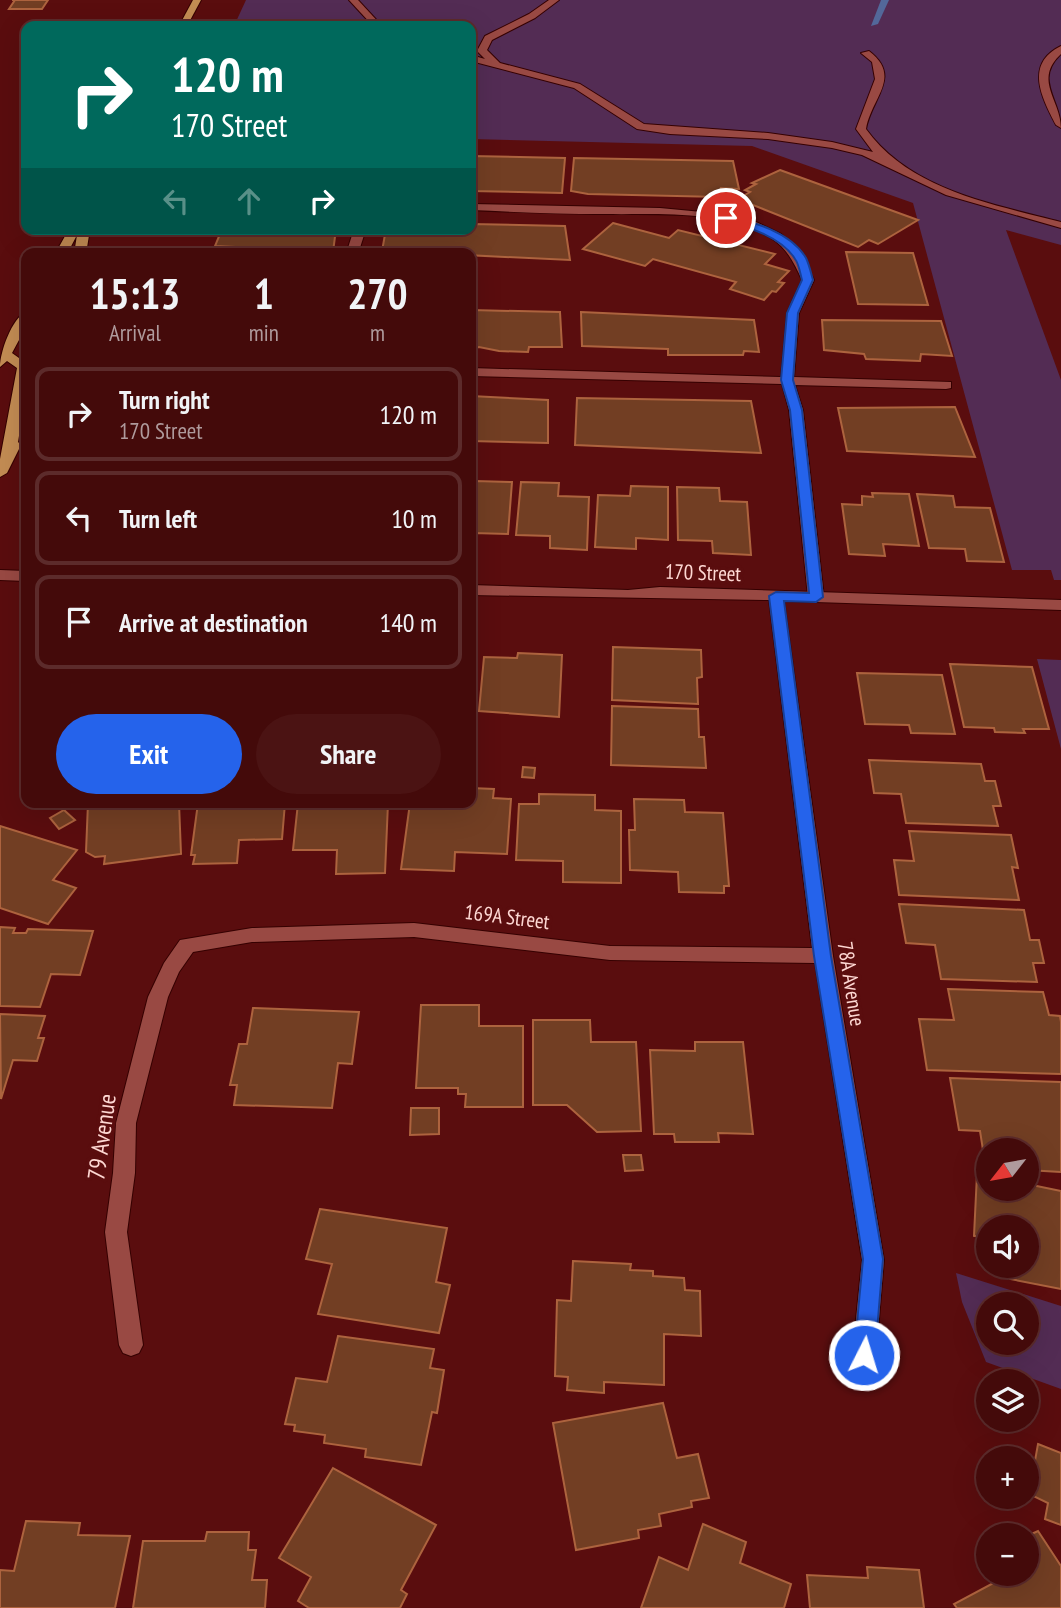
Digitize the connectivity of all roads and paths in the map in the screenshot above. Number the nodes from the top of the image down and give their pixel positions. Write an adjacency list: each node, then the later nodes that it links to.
1 (197, 0): 4 (main road)
2 (354, 0): 5 (street)
3 (555, 0): 9 (street)
4 (186, 21)
5 (373, 21)
6 (1061, 49): 10 (street)
7 (866, 53): 11 (street)
8 (476, 59): 9 (street)
9 (499, 66): 11 (street)
10 (1061, 125)
11 (890, 164): 13 (street)
12 (476, 207): 18 (street)
13 (1061, 225)
14 (21, 325): 15 (main road)
15 (2, 357): 16 (main road)
16 (21, 366)
17 (476, 372): 18 (street)
18 (787, 380): 20 (street); 28 (street)
19 (21, 384): 22 (main road)
20 (946, 385)
21 (21, 431): 22 (main road)
22 (9, 454): 23 (main road)
23 (0, 473)
24 (0, 575): 25 (street)
25 (21, 576)
26 (476, 590): 27 (street, 170 Street)
27 (776, 596): 28 (street, 170 Street); 31 (street, 78A Avenue)
28 (816, 597): 29 (street, 170 Street)
29 (1061, 605)
30 (187, 945): 31 (street, 169A Street); 32 (street, 79 Avenue)
31 (822, 956): 33 (street, 78A Avenue)
32 (131, 1345)
33 (862, 1378)

